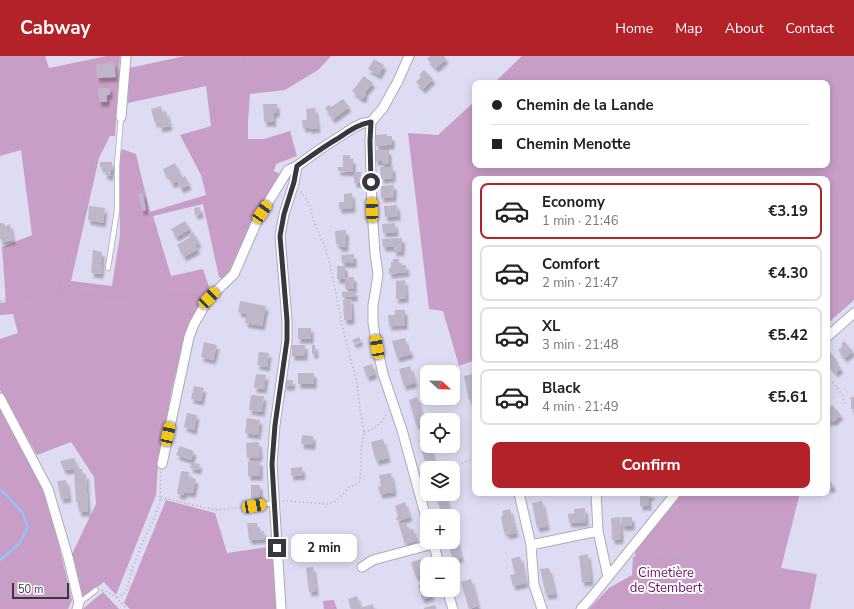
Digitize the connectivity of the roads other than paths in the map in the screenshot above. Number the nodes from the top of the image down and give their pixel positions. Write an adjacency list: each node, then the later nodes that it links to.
1 (126, 56): 3 (street)
2 (409, 56): 4 (street)
3 (121, 117): 6 (lane)
4 (371, 122): 5 (street); 16 (street)
5 (297, 166): 10 (street); 14 (street)
6 (108, 268)
7 (854, 313): 8 (street)
8 (830, 334)
9 (0, 398): 24 (street)
10 (162, 464)
11 (520, 496): 18 (street)
12 (596, 496): 17 (street)
13 (674, 496): 21 (street)
14 (274, 503): 15 (lane); 25 (street)
15 (254, 506)
16 (424, 509)
17 (598, 531): 18 (street); 21 (street)
18 (531, 545): 27 (street)
19 (420, 547): 20 (street)
20 (362, 567)
21 (608, 577): 28 (street)
22 (96, 590): 24 (lane)
23 (449, 597): 26 (street)
24 (78, 606)
25 (281, 609)
26 (453, 609)
27 (542, 609)
28 (581, 609)

